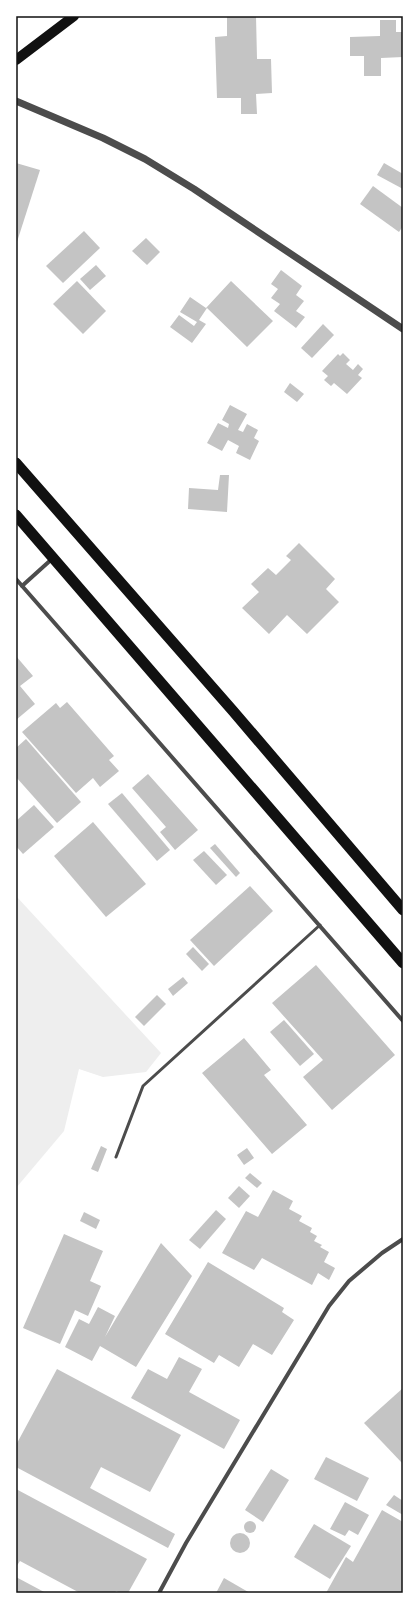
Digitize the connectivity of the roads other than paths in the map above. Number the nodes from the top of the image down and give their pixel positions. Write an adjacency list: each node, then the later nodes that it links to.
1 (74, 16): 2 (main road)
2 (16, 60)
3 (16, 101): 4 (street)
4 (403, 329)
5 (16, 463): 10 (highway)
6 (16, 515): 7 (highway)
7 (53, 558): 9 (street); 12 (highway)
8 (16, 579): 9 (street)
9 (22, 586): 11 (street)
10 (403, 910)
11 (320, 925): 13 (street); 14 (lane)
12 (403, 963)
13 (403, 1021)
14 (116, 1157)
15 (403, 1239): 16 (street)
16 (159, 1593)

